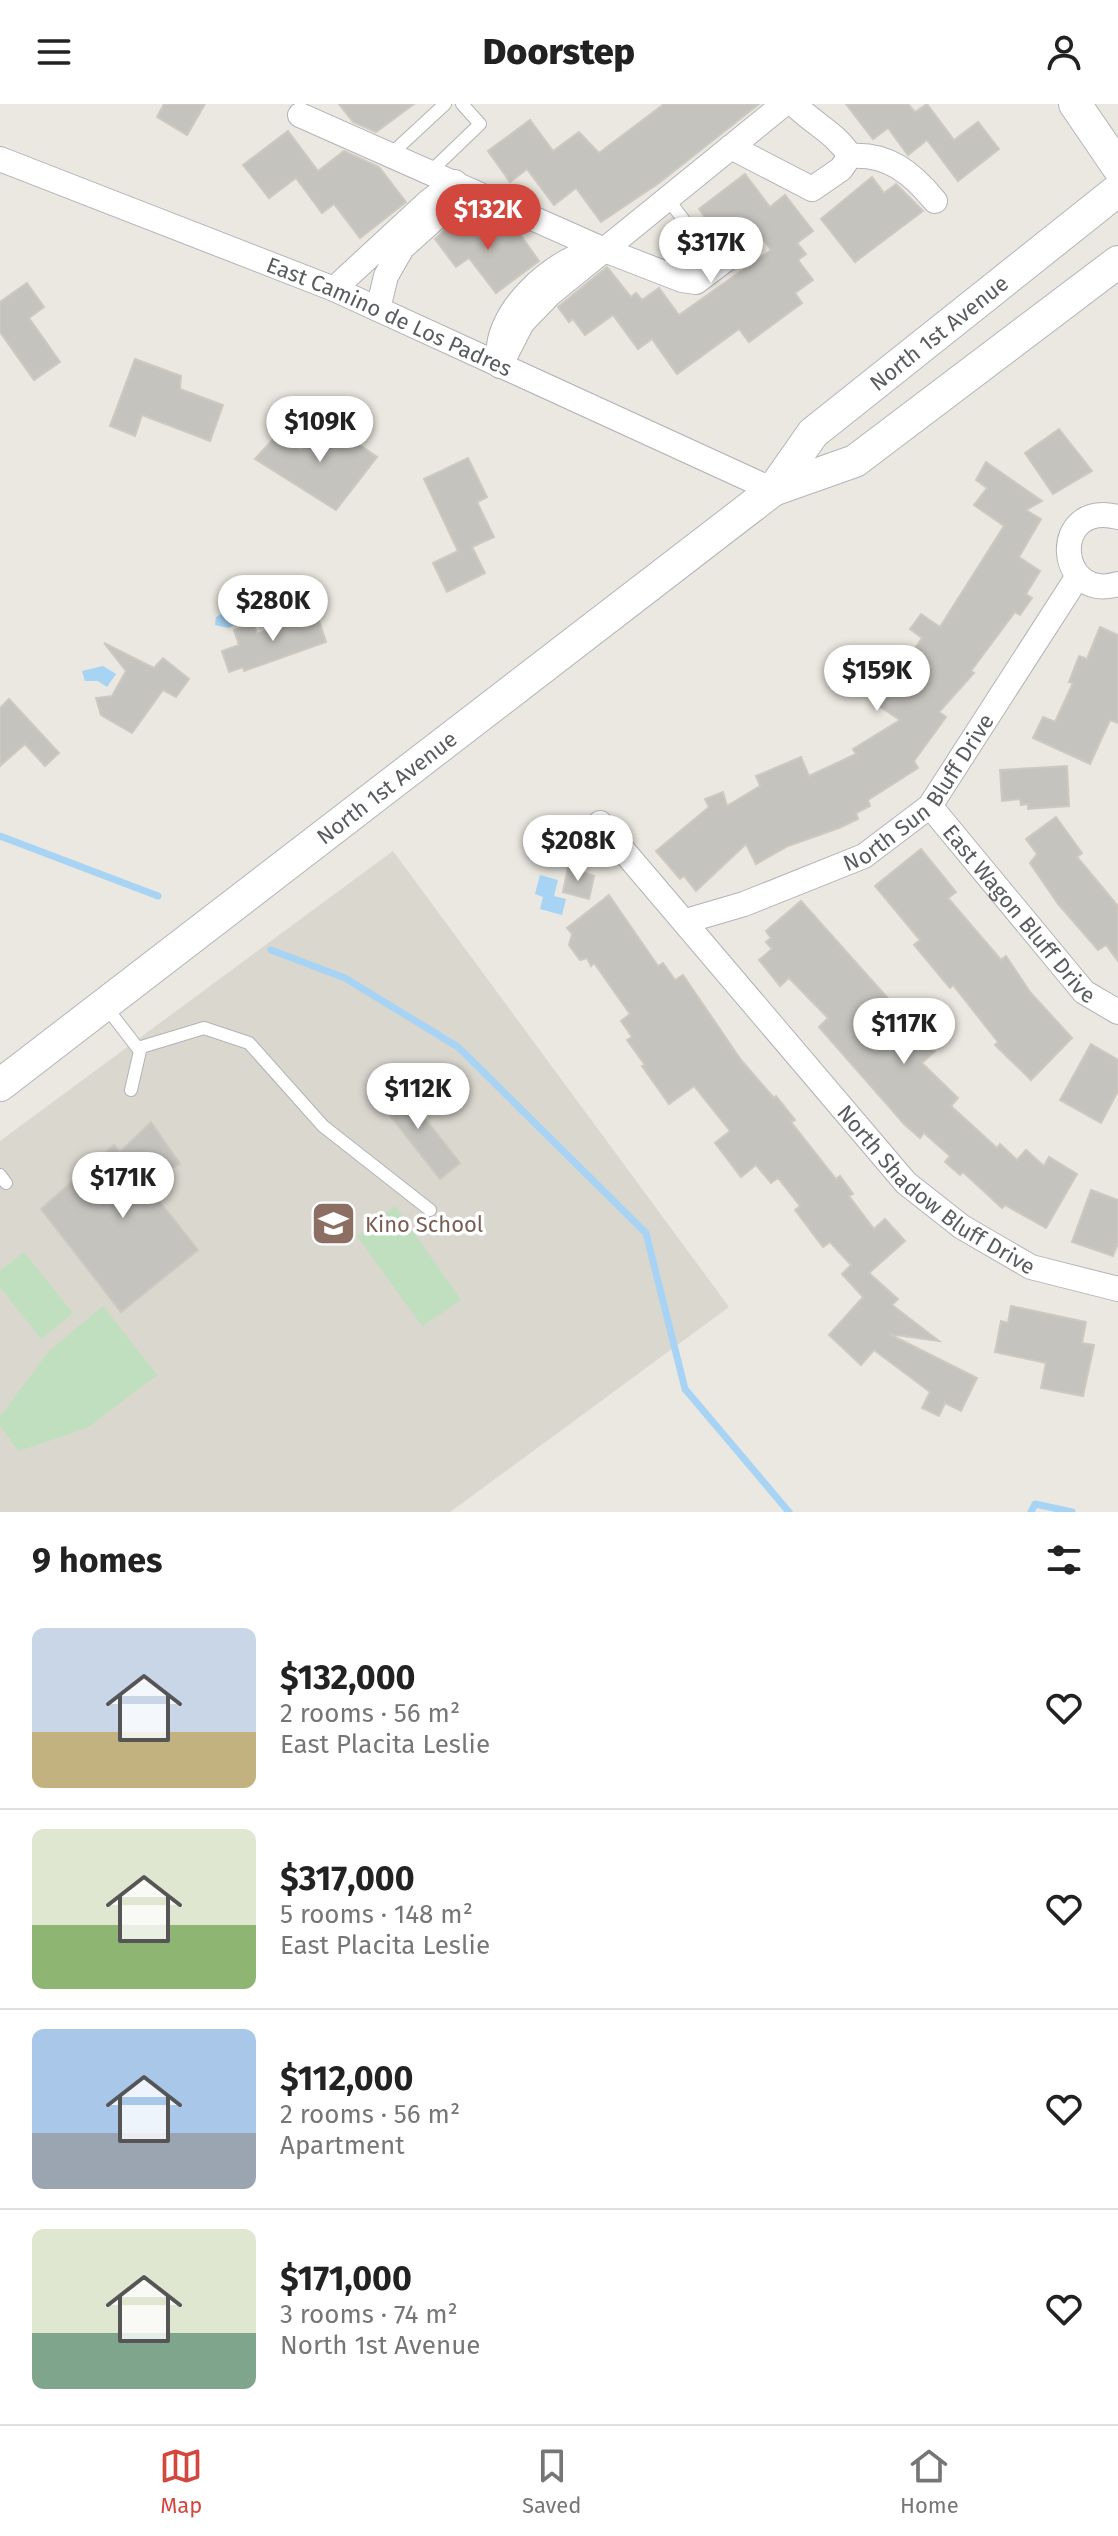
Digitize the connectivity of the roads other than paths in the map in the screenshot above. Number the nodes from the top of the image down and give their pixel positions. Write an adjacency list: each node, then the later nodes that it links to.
1 (445, 104): 8 (lane)
2 (462, 104): 12 (lane)
3 (784, 104): 7 (street)
4 (794, 104): 9 (street)
5 (1075, 104): 11 (main road)
6 (300, 115): 8 (street)
7 (731, 147): 9 (street); 15 (street)
8 (391, 154): 12 (street)
9 (850, 156): 16 (street)
10 (2, 165): 21 (street, East Camino de Los Padres)
11 (1118, 167)
12 (431, 171): 13 (street)
13 (455, 182): 18 (street); 21 (street); 22 (street)
14 (1118, 190): 24 (main road, North 1st Avenue)
15 (667, 198): 18 (street); 20 (lane)
16 (935, 201)
17 (749, 242): 20 (street)
18 (602, 249): 20 (street); 23 (street)
19 (1118, 262): 24 (main road, North 1st Avenue)
20 (718, 265)
21 (334, 289): 22 (street, East Camino de Los Padres)
22 (378, 309): 23 (street, East Camino de Los Padres)
23 (500, 366): 24 (street, East Camino de Los Padres)
24 (773, 490): 31 (main road, North 1st Avenue)
25 (1118, 517): 26 (street)
26 (1078, 576): 27 (street); 28 (street, North Sun Bluff Drive)
27 (1118, 584)
28 (930, 806): 30 (street, North Sun Bluff Drive); 32 (street, East Wagon Bluff Drive)
29 (600, 823): 30 (street, North Shadow Bluff Drive)
30 (686, 921): 37 (street, North Shadow Bluff Drive)
31 (104, 1004): 33 (lane); 34 (main road, North 1st Avenue)
32 (1118, 1012)
33 (138, 1048): 35 (lane); 36 (lane)
34 (0, 1085)
35 (131, 1090)
36 (430, 1210)
37 (1118, 1289)

